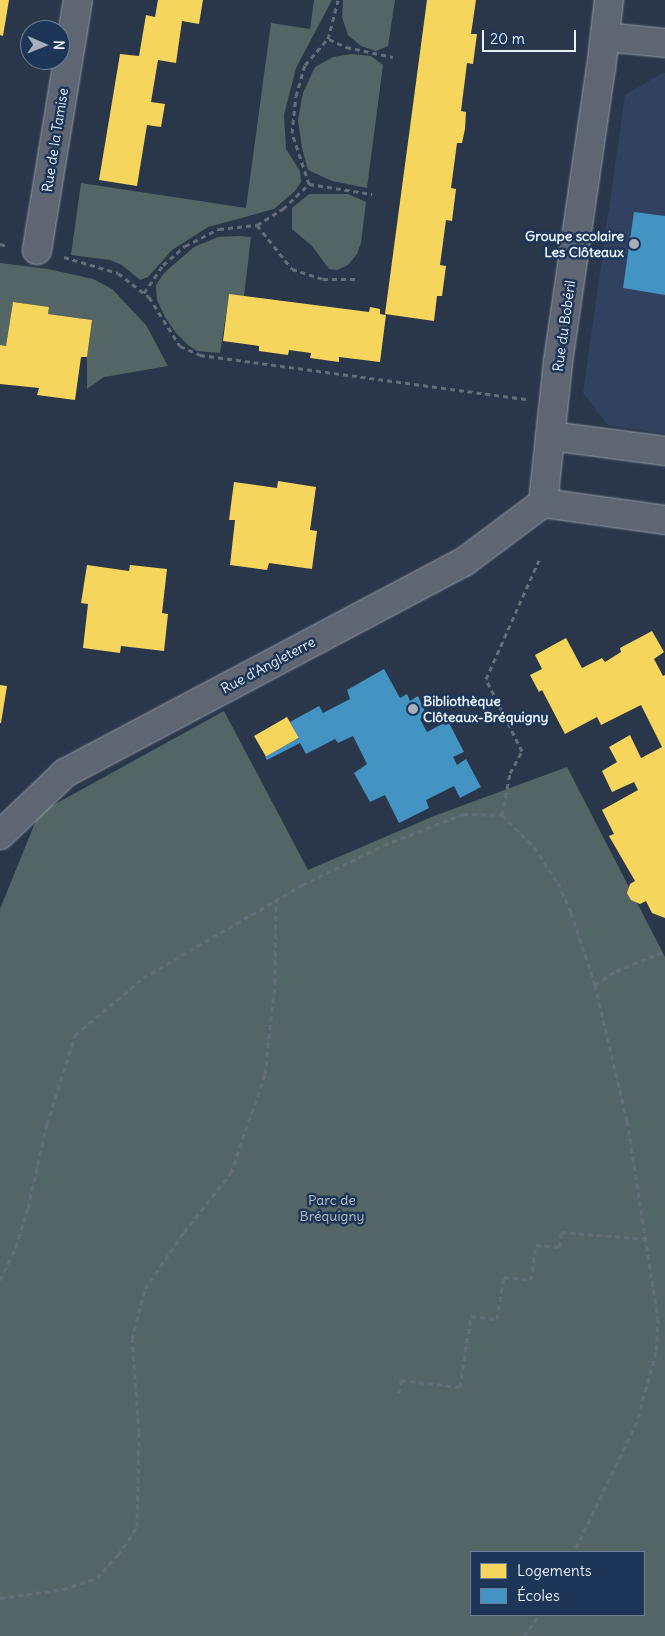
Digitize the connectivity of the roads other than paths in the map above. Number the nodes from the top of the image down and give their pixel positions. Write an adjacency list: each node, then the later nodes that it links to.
1 (78, 0): 5 (street, Rue de la Tamise)
2 (609, 0): 3 (street, Rue du Bobéril)
3 (605, 37): 4 (street); 6 (street, Rue du Bobéril)
4 (665, 43)
5 (37, 250)
6 (550, 436): 7 (street); 8 (street, Rue du Bobéril)
7 (665, 451)
8 (543, 503): 9 (street); 10 (street, Rue d'Angleterre)
9 (665, 520)
10 (0, 835)

